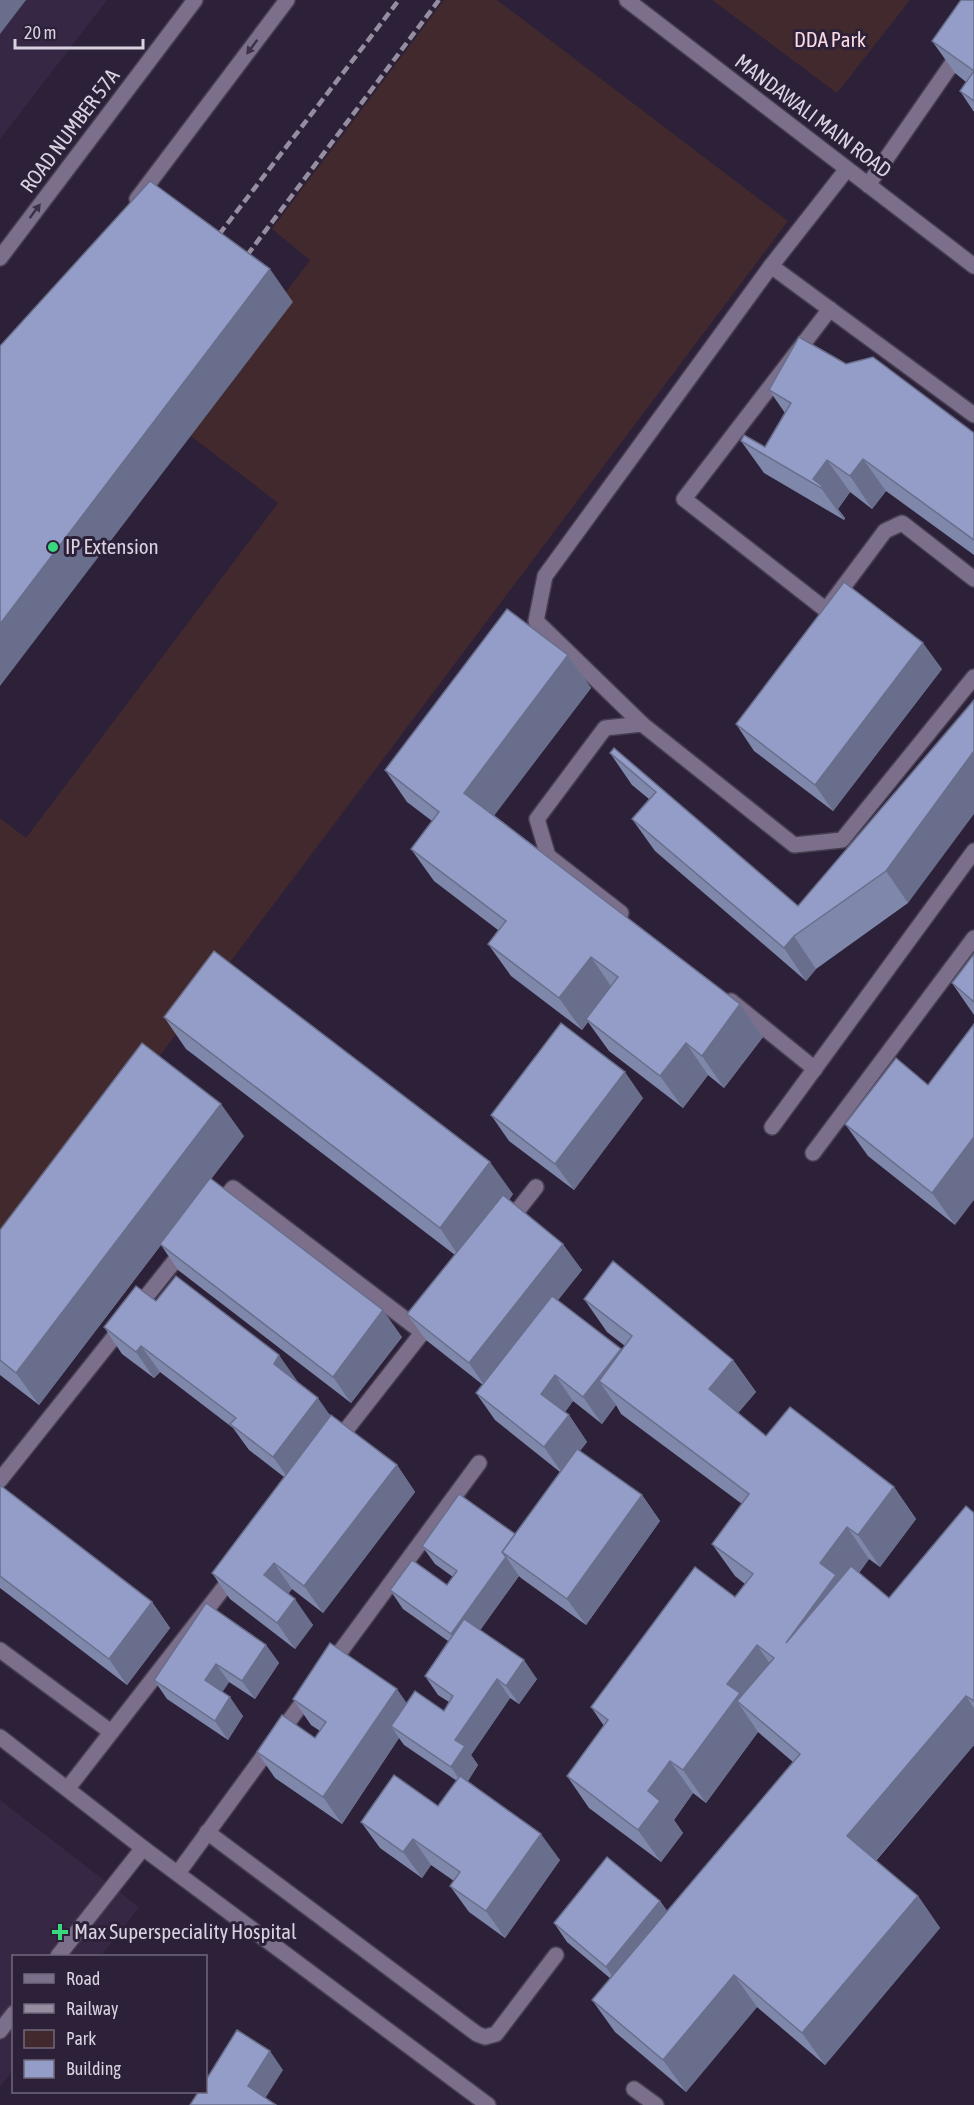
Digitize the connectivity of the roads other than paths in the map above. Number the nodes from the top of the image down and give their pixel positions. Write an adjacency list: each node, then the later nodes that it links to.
1 (195, 0): 8 (street, ROAD NUMBER 57A, one-way to 1)
2 (287, 0): 7 (street, one-way to 7)
3 (627, 0): 5 (street, MANDAWALI MAIN ROAD)
4 (974, 32): 6 (street)
5 (847, 169): 6 (street, MANDAWALI MAIN ROAD); 9 (street)
6 (868, 184): 10 (street, MANDAWALI MAIN ROAD)
7 (129, 209)
8 (0, 258)
9 (771, 266): 11 (street); 15 (street)
10 (974, 266)
11 (830, 309): 12 (street); 13 (street)
12 (974, 415)
13 (974, 579)
14 (974, 677): 15 (street)
15 (642, 724): 17 (street)
16 (974, 851): 20 (street)
17 (631, 922)
18 (974, 938): 22 (street)
19 (723, 995): 20 (street)
20 (815, 1069): 21 (street)
21 (772, 1127)
22 (813, 1153)
23 (536, 1187): 25 (street)
24 (211, 1215): 28 (street)
25 (500, 1232)
26 (196, 1233): 31 (street)
27 (444, 1305): 28 (street)
28 (422, 1332): 29 (street)
29 (328, 1453)
30 (479, 1463): 37 (street)
31 (0, 1480)
32 (248, 1556): 34 (street)
33 (0, 1650): 34 (street)
34 (111, 1732): 36 (street)
35 (0, 1737): 36 (street)
36 (68, 1788): 38 (street)
37 (207, 1832): 39 (street); 41 (street)
38 (143, 1848): 39 (street); 40 (street)
39 (178, 1873): 45 (street)
40 (59, 1955)
41 (555, 1955)
42 (12, 2016): 43 (street)
43 (0, 2031)
44 (633, 2089): 46 (street)
45 (488, 2105)
46 (656, 2105)

